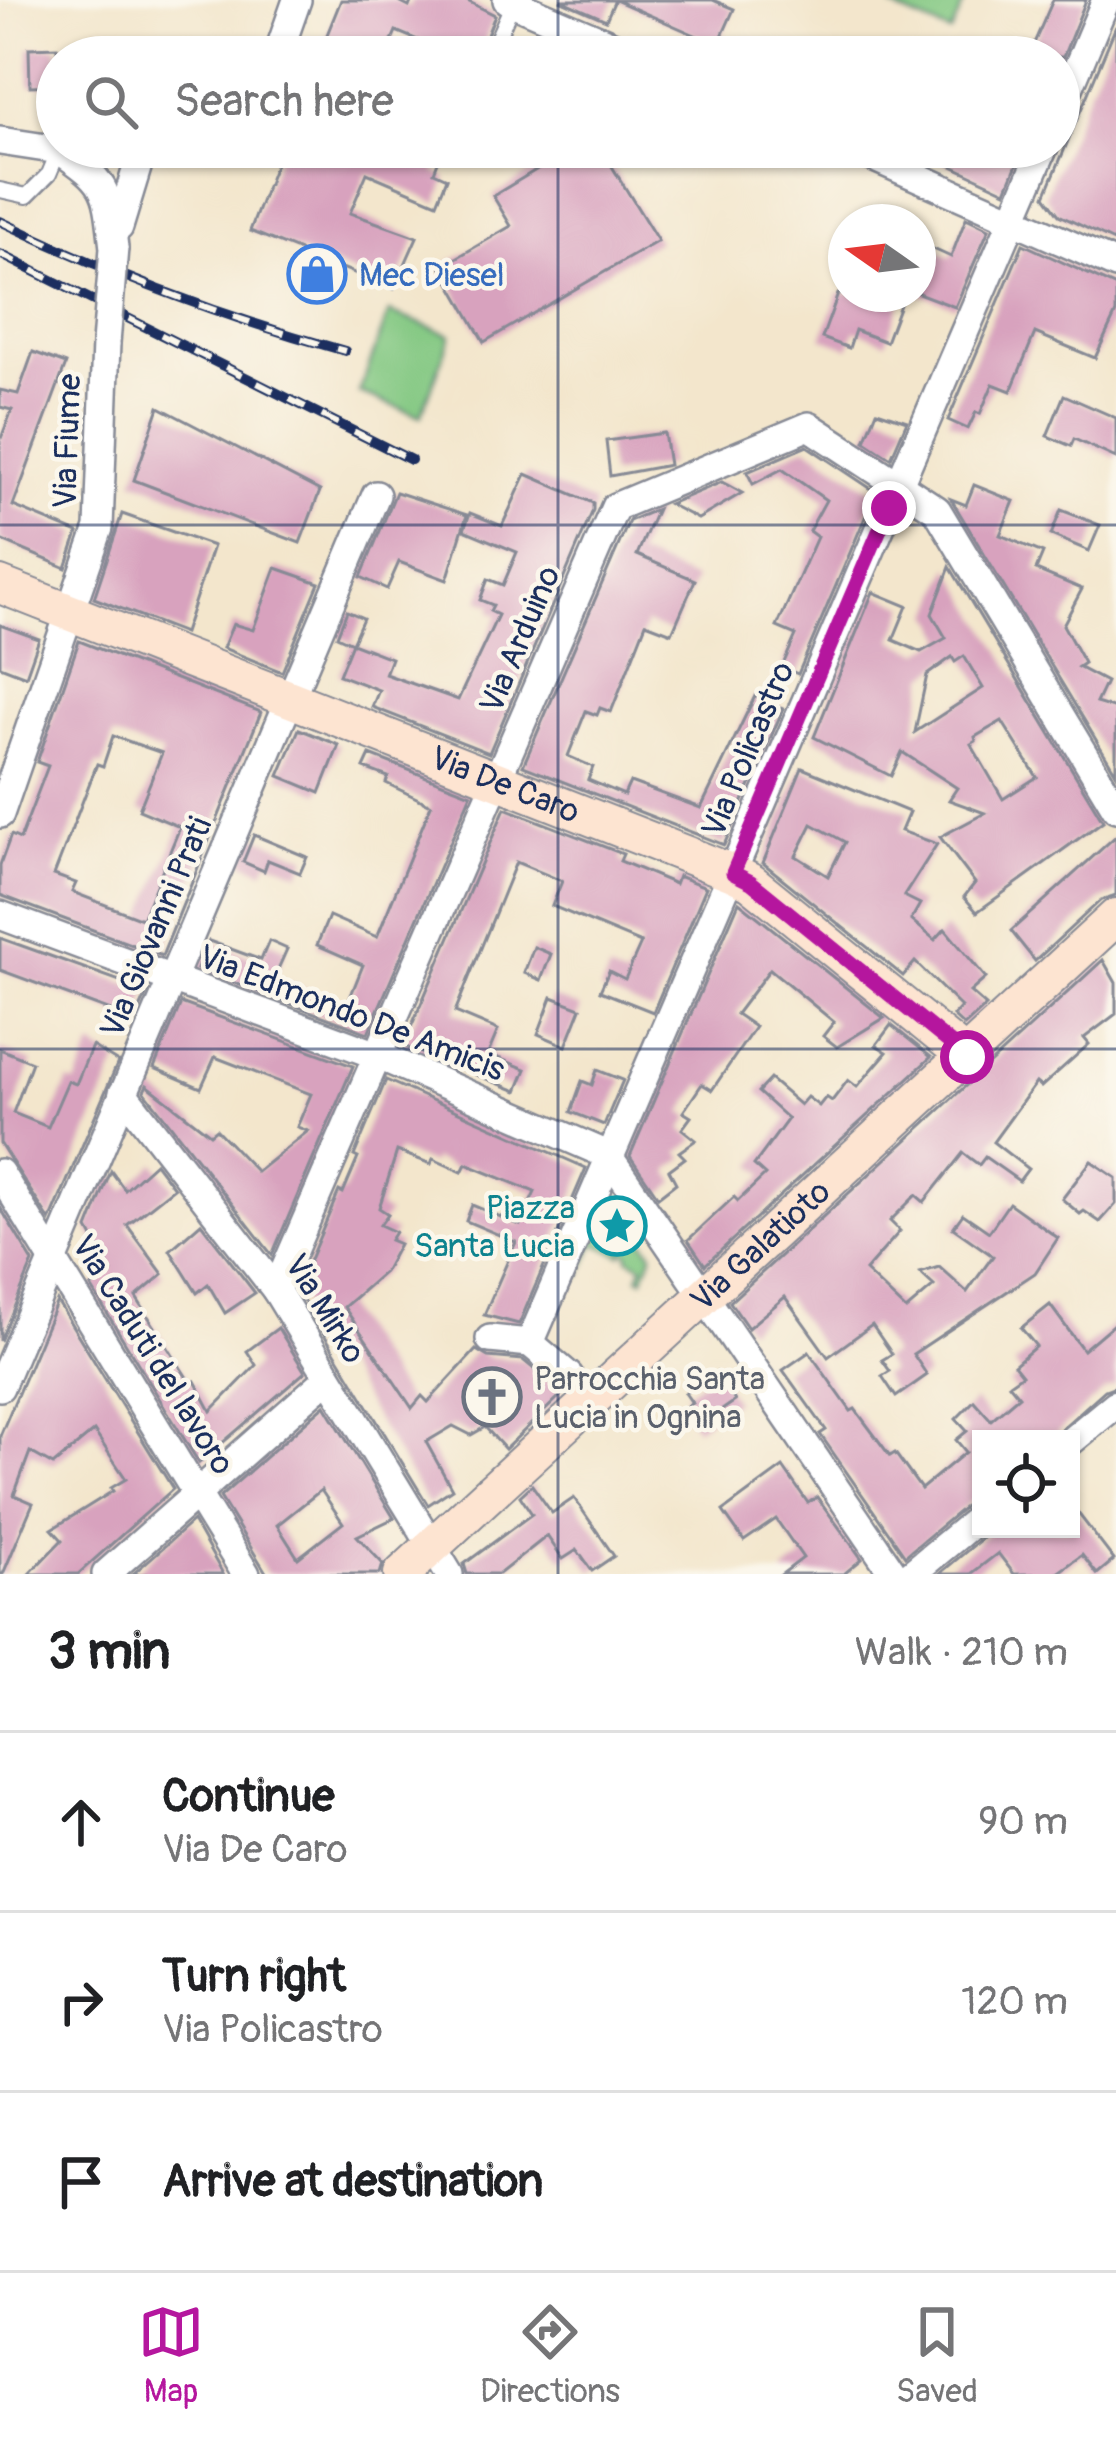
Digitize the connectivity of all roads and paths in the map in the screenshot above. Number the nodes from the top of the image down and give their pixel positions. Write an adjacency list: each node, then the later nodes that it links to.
1 (297, 0): 4 (street)
2 (1106, 0): 7 (street)
3 (510, 1): 5 (lane); 6 (street)
4 (284, 36)
5 (497, 36)
6 (591, 36)
7 (1080, 62)
8 (0, 141): 9 (street)
9 (36, 146)
10 (52, 168): 17 (lane)
11 (87, 168): 16 (street)
12 (110, 168): 16 (street)
13 (130, 168): 19 (street)
14 (900, 168): 18 (street)
15 (1035, 168): 18 (street, Via Policastro)
16 (103, 186): 19 (street)
17 (0, 190)
18 (1015, 217): 20 (street); 21 (street, Via Policastro)
19 (114, 248): 24 (street, Via Fiume, bridge)
20 (1116, 265)
21 (898, 487): 26 (street, Via Arduino); 27 (street); 29 (street, Via Policastro)
22 (376, 495): 25 (street, Via Giovanni Prati)
23 (0, 585): 24 (main road, Via De Caro)
24 (71, 613): 25 (main road, Via De Caro); 28 (street, Via Fiume)
25 (292, 700): 26 (main road, Via De Caro); 32 (street, Via Giovanni Prati)
26 (497, 783): 29 (main road, Via De Caro); 33 (street, Via Arduino)
27 (1116, 808)
28 (0, 814)
29 (733, 873): 34 (main road, Via De Caro); 36 (street, Via Policastro)
30 (0, 915): 32 (street, Via Edmondo De Amicis)
31 (1116, 916): 34 (main road, Via Galatioto)
32 (171, 980): 33 (street, Via Edmondo De Amicis); 35 (street, Via Giovanni Prati)
33 (380, 1056): 36 (street, Via Edmondo De Amicis); 39 (street, Via Arduino)
34 (967, 1057): 40 (main road, Via Galatioto)
35 (123, 1093): 38 (street, Via Giovanni Prati); 39 (street, Via Mirko)
36 (608, 1154): 40 (street); 42 (street, Via Policastro)
37 (0, 1173): 38 (street, Via Caduti del lavoro)
38 (55, 1262): 45 (street, Via Giovanni Prati); 48 (street, Via Caduti del lavoro)
39 (276, 1290): 44 (street, Via Mirko)
40 (705, 1298): 50 (main road, Via Galatioto); 54 (street)
41 (490, 1339): 42 (street)
42 (530, 1343): 43 (street)
43 (569, 1376)
44 (328, 1378): 48 (street); 50 (street, Via Mirko)
45 (0, 1387)
46 (1116, 1404): 47 (street)
47 (1080, 1434)
48 (197, 1492): 51 (street); 52 (street, Via Caduti del lavoro)
49 (972, 1523): 55 (street)
50 (440, 1560): 53 (main road, Via Galatioto)
51 (106, 1574)
52 (246, 1574)
53 (402, 1574)
54 (894, 1574)
55 (911, 1574)

